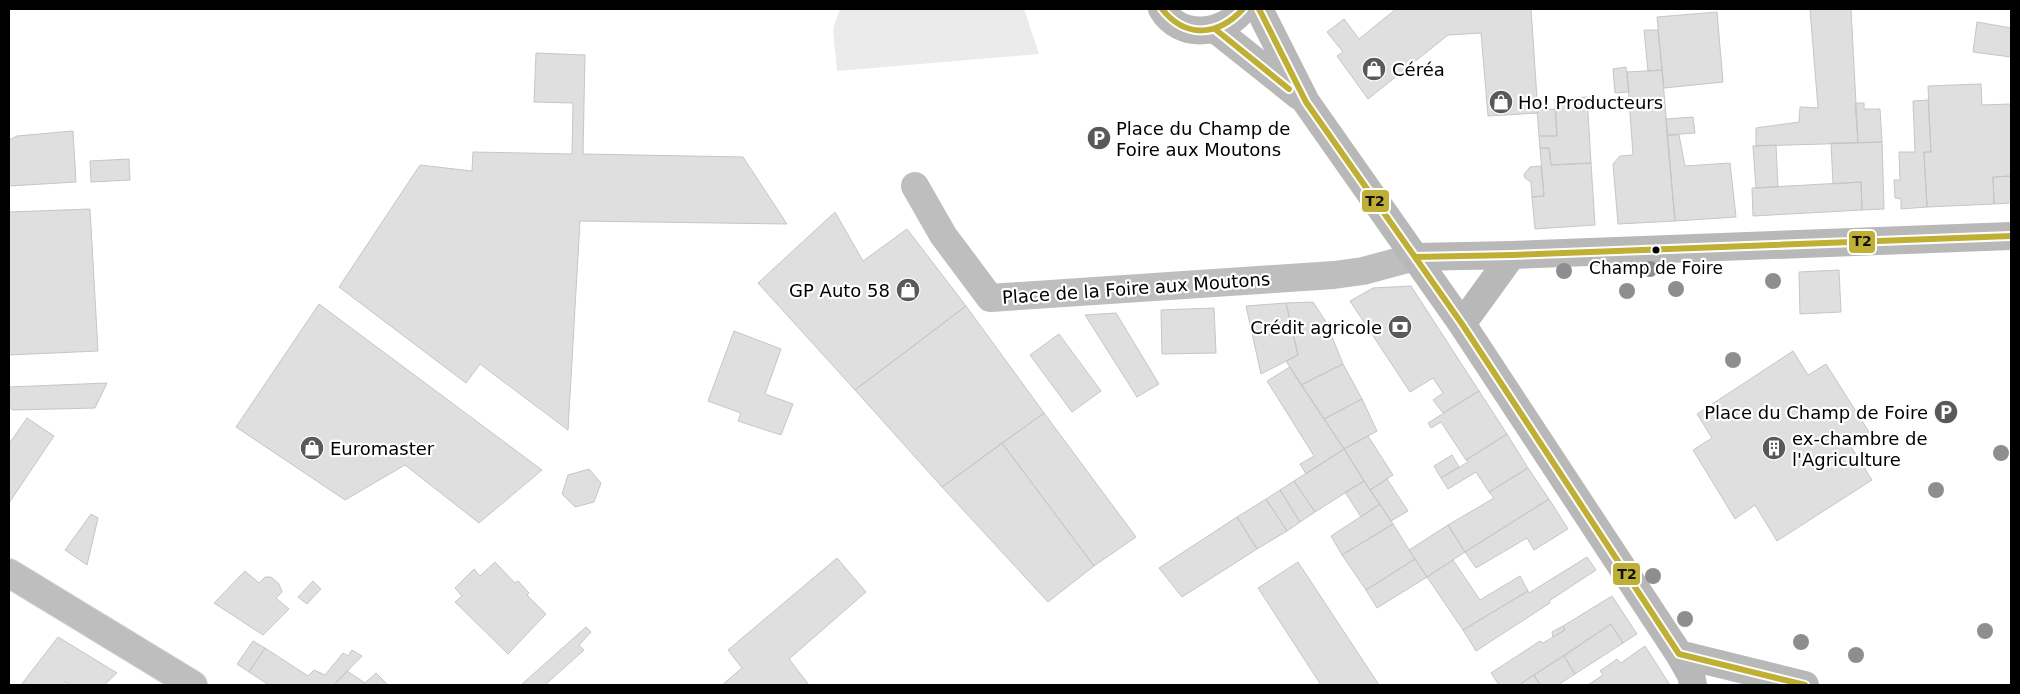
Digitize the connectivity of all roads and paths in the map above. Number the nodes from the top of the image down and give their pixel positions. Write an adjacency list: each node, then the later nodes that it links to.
1 (1162, 9): 4 (main road)
2 (1243, 9): 4 (main road)
3 (1259, 9): 5 (main road)
4 (1215, 29): 5 (main road)
5 (1306, 102): 9 (main road)
6 (915, 186): 9 (street, Place de la Foire aux Moutons)
7 (2011, 236): 8 (main road)
8 (1512, 255): 9 (main road); 10 (main road)
9 (1415, 257): 10 (main road)
10 (1462, 324): 12 (main road)
11 (9, 573): 13 (street)
12 (1679, 654): 14 (main road); 15 (main road)
13 (193, 685)
14 (1693, 685)
15 (1805, 685)

